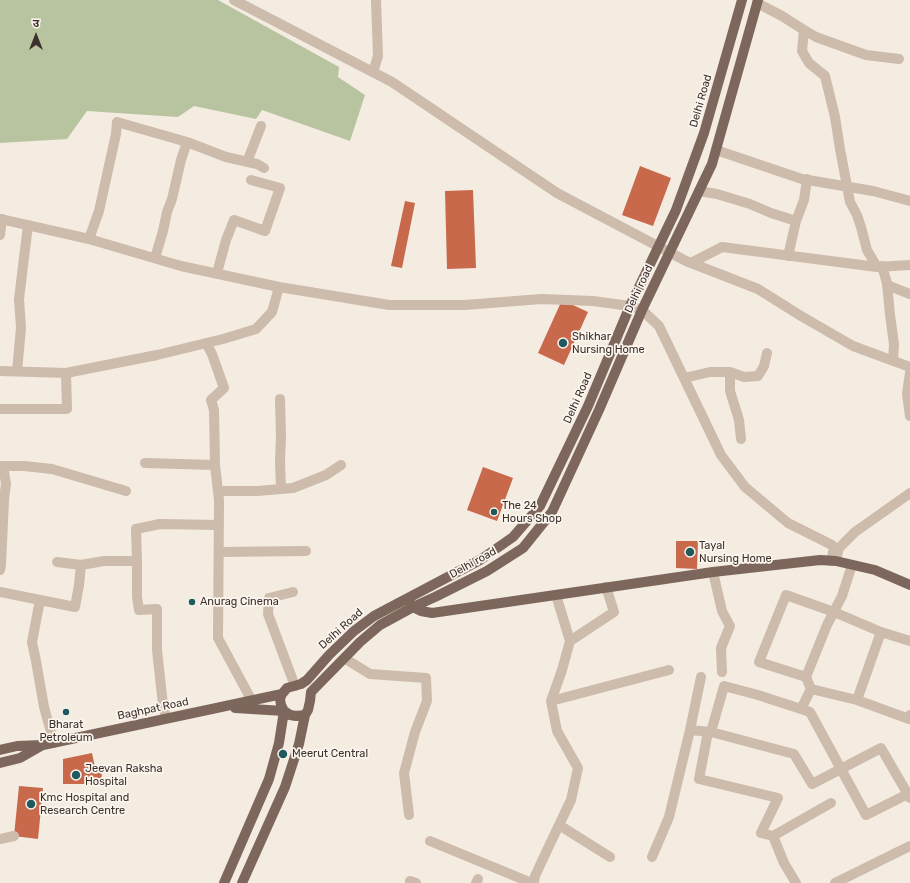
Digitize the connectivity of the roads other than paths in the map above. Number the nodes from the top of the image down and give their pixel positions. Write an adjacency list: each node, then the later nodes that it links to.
1 (234, 0): 7 (street)
2 (376, 0): 7 (street)
3 (742, 0): 23 (main road, Delhi Road)
4 (758, 1): 5 (street); 10 (main road, Delhi road)
5 (804, 30): 6 (street); 15 (street)
6 (899, 59)
7 (373, 72): 23 (street)
8 (261, 126): 11 (street)
9 (187, 142): 11 (street); 22 (street); 26 (street)
10 (716, 150): 13 (street); 16 (main road, Delhi road)
11 (247, 162): 12 (street)
12 (264, 168)
13 (807, 179): 15 (street); 19 (street)
14 (251, 180): 30 (street)
15 (847, 187): 17 (street); 29 (street)
16 (699, 191): 19 (street); 24 (main road, Delhi road)
17 (910, 201)
18 (1, 219): 20 (street); 21 (street)
19 (796, 221): 25 (street)
20 (28, 225): 22 (street); 41 (street)
21 (0, 235)
22 (89, 239): 26 (street)
23 (658, 247): 24 (street); 34 (main road, Delhi Road)
24 (670, 253): 27 (street); 35 (main road, Delhi road)
25 (788, 256): 27 (street); 29 (street)
26 (155, 258): 30 (street)
27 (691, 263): 38 (street)
28 (910, 265): 29 (street)
29 (880, 266): 31 (street)
30 (217, 274): 32 (street)
31 (887, 285): 33 (street); 38 (street)
32 (279, 287): 34 (street); 36 (street)
33 (910, 294)
34 (630, 306): 35 (street); 69 (main road, Delhi Road)
35 (642, 310): 45 (street); 74 (main road, Delhi road)
36 (206, 343): 43 (street); 51 (street)
37 (767, 353): 42 (street)
38 (893, 361): 39 (street)
39 (910, 367)
40 (0, 371): 41 (street)
41 (17, 371): 43 (street)
42 (730, 372): 45 (street); 49 (street)
43 (66, 373): 47 (street)
44 (910, 373): 48 (street)
45 (684, 378): 62 (street)
46 (280, 399): 54 (street)
47 (0, 409)
48 (910, 416)
49 (741, 439)
50 (145, 463): 51 (street)
51 (215, 465): 56 (street)
52 (341, 465): 54 (street)
53 (1, 466): 55 (street); 66 (street)
54 (281, 489): 56 (street)
55 (126, 491)
56 (218, 491): 58 (street)
57 (910, 493): 62 (street)
58 (219, 525): 60 (street); 61 (street)
59 (306, 551): 60 (street)
60 (218, 552): 93 (street)
61 (137, 561): 64 (street); 99 (street)
62 (834, 561): 65 (main road); 67 (main road)
63 (57, 562): 64 (street)
64 (81, 565): 76 (street)
65 (852, 565): 68 (main road); 79 (street)
66 (0, 570)
67 (713, 572): 70 (main road); 85 (street)
68 (910, 585)
69 (430, 586): 74 (main road); 75 (main road, Delhi Road)
70 (606, 587): 73 (main road); 81 (street)
71 (0, 592): 76 (street)
72 (293, 592): 89 (street)
73 (556, 595): 78 (main road); 81 (street)
74 (435, 597): 77 (main road, Delhi road); 78 (main road)
75 (408, 598): 77 (main road); 88 (main road, Delhi Road)
76 (40, 600): 103 (street)
77 (413, 608): 78 (main road); 83 (main road, Delhi Road)
78 (451, 610)
79 (834, 612): 80 (street); 87 (street); 87 (street)
80 (881, 632): 82 (street); 92 (street)
81 (570, 641): 94 (street)
82 (910, 641)
83 (344, 658): 98 (main road, Delhi Road); 110 (street)
84 (669, 670): 94 (street)
85 (722, 672)
86 (701, 677): 101 (street)
87 (806, 677): 90 (street)
88 (307, 680): 89 (main road, Baghpat Road)
89 (295, 686): 91 (main road, Baghpat Road)
90 (811, 690): 92 (street); 96 (street)
91 (282, 694): 93 (main road, Baghpat Road); 97 (main road)
92 (857, 700): 100 (street)
93 (252, 701): 95 (main road, Baghpat Road)
94 (551, 701): 111 (street)
95 (224, 707): 97 (main road); 99 (main road, Baghpat Road)
96 (801, 709): 102 (street); 107 (street)
97 (284, 711): 98 (main road); 119 (main road)
98 (305, 715): 120 (main road, Delhi Road)
99 (166, 718): 103 (main road, Baghpat Road)
100 (910, 718)
101 (690, 730): 102 (street); 118 (street)
102 (709, 732): 107 (street); 113 (street)
103 (54, 743): 104 (main road, Baghpat Road)
104 (43, 745): 105 (main road, Baghpat Road); 106 (main road)
105 (0, 750)
106 (0, 763)
107 (840, 768): 108 (street); 108 (street)
108 (909, 795)
109 (831, 803): 113 (street)
110 (409, 815)
111 (559, 825): 117 (street); 121 (street)
112 (14, 836): 114 (street)
113 (773, 836): 122 (street)
114 (0, 839)
115 (430, 840): 121 (street)
116 (910, 846): 123 (street)
117 (610, 857)
118 (652, 857)
119 (224, 883)
120 (242, 883)
121 (533, 883)
122 (796, 883)
123 (835, 883)

